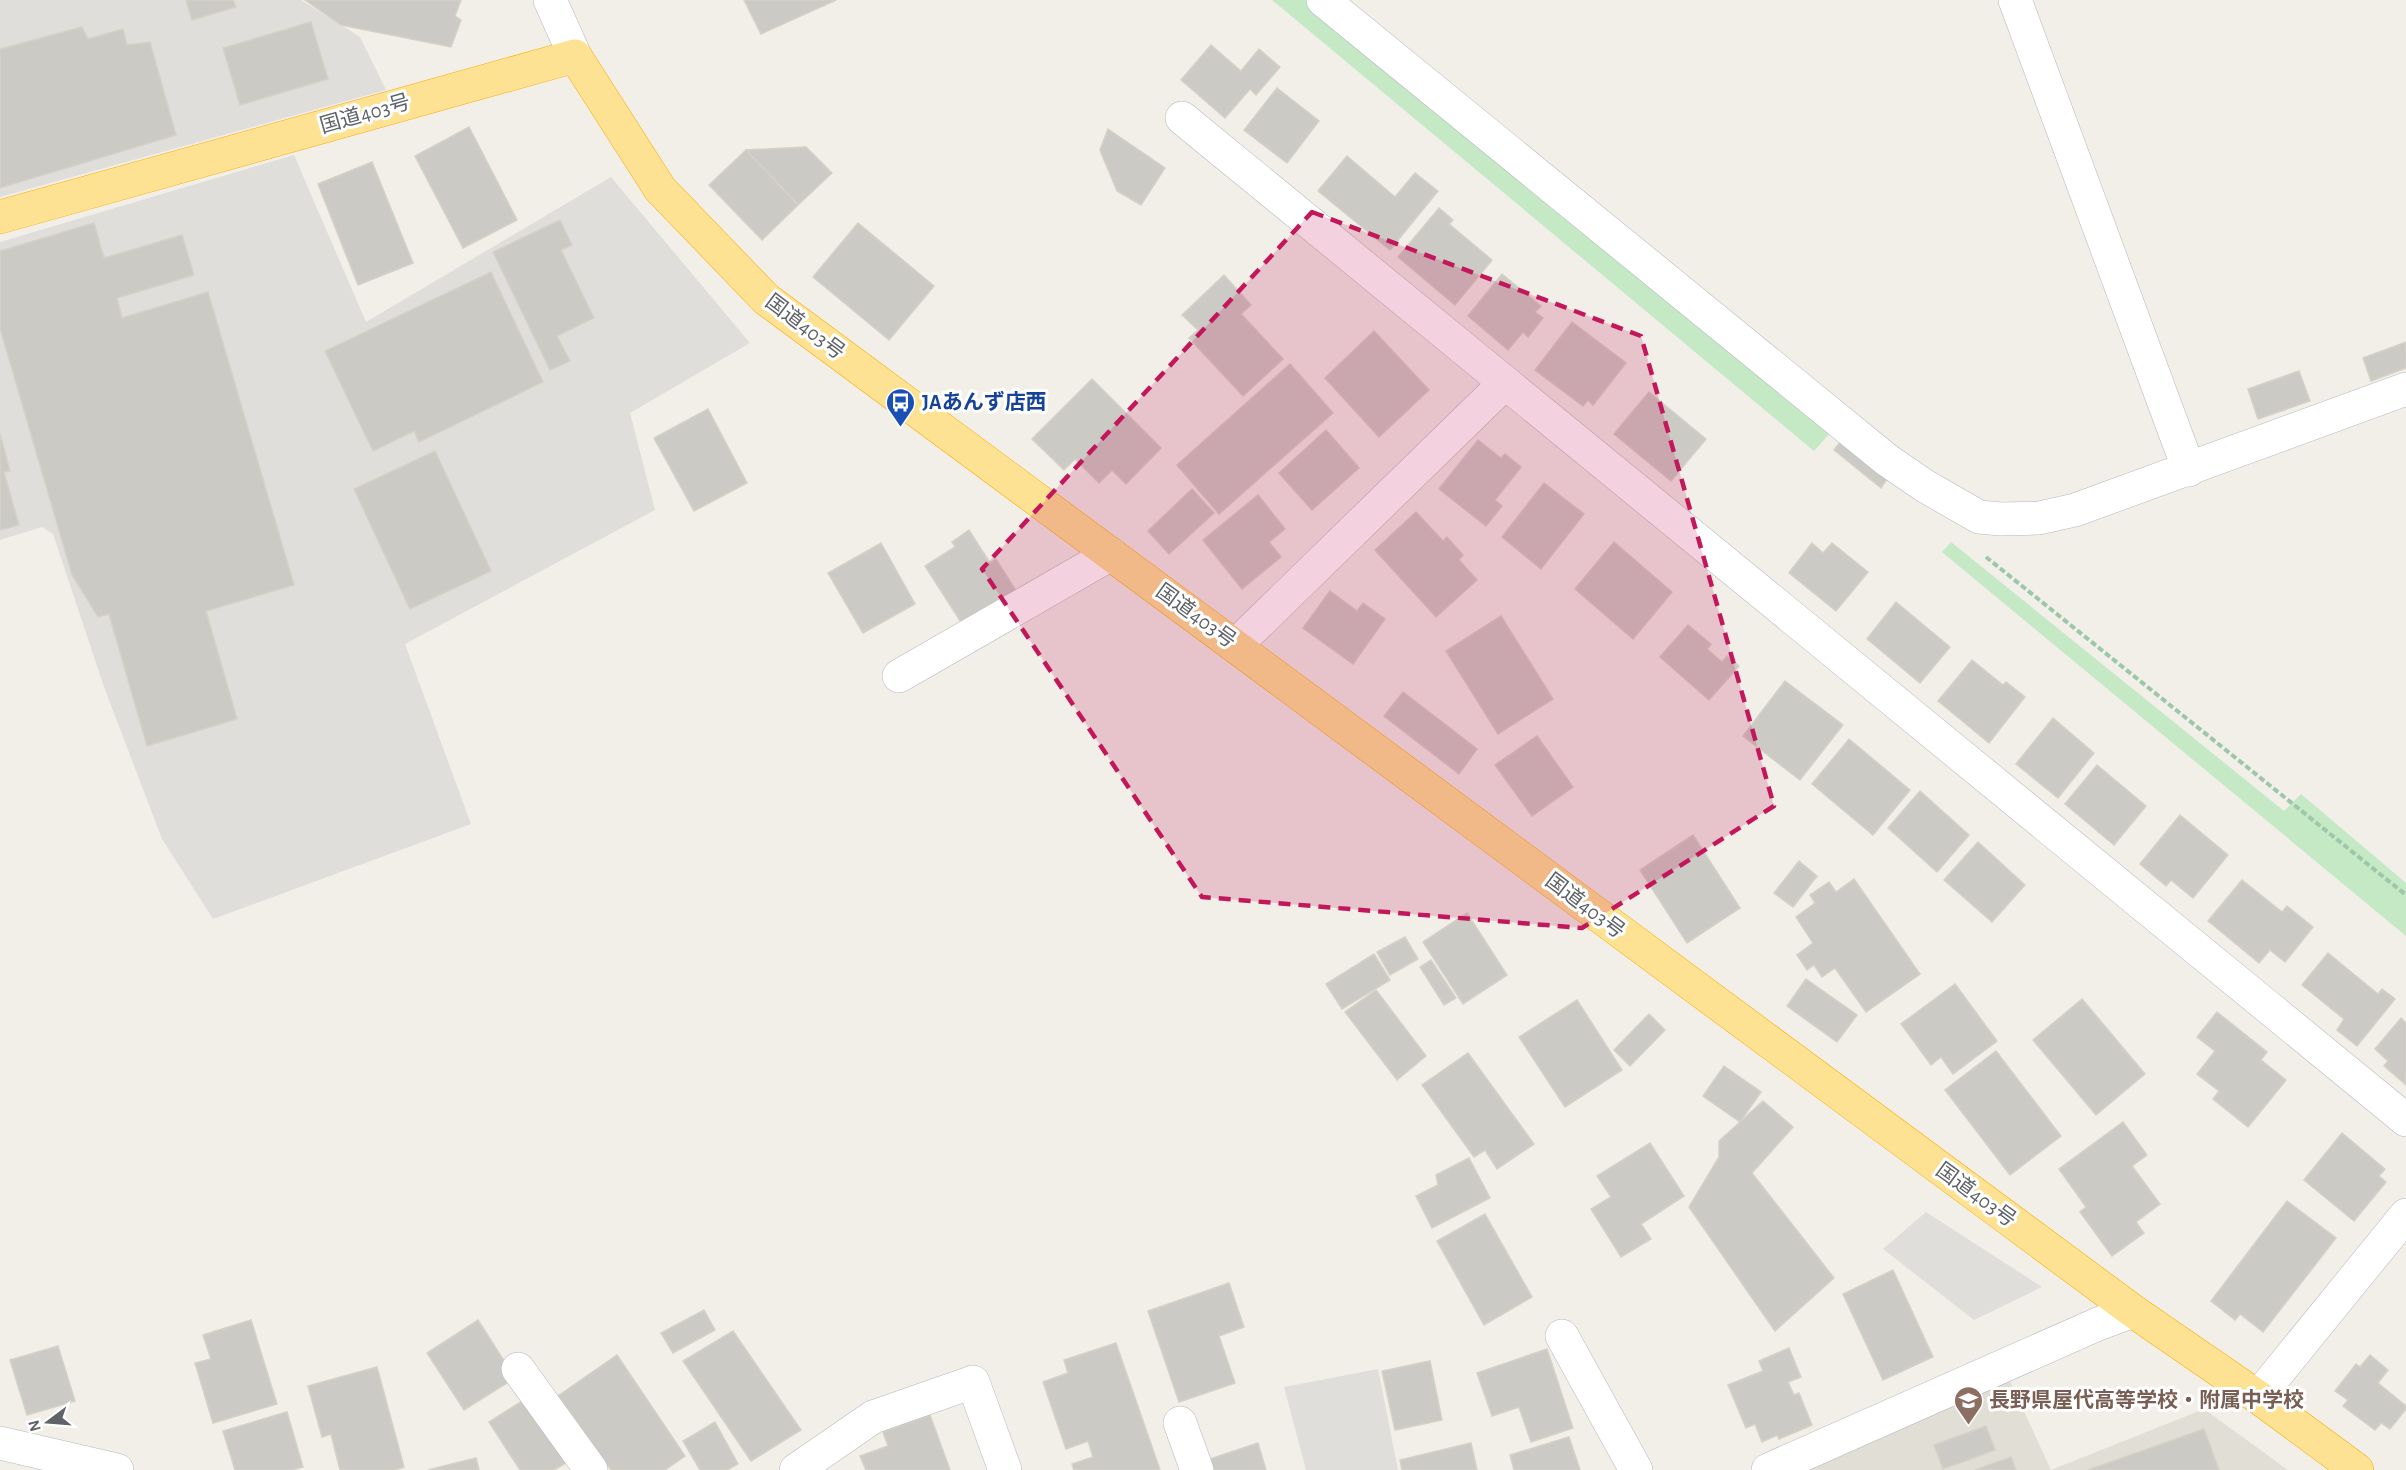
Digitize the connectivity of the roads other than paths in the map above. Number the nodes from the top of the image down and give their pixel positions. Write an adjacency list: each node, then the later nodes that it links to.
1 (550, 0): 4 (street)
2 (1323, 0): 9 (street)
3 (2015, 0): 9 (street)
4 (574, 56): 6 (highway, 国道403号); 10 (highway, 国道403号)
5 (1182, 118): 7 (street)
6 (0, 217)
7 (1505, 383): 11 (street); 13 (street)
8 (2406, 389): 9 (street)
9 (2189, 470)
10 (1111, 554): 11 (highway, 国道403号); 12 (street)
11 (1236, 645): 15 (highway, 国道403号)
12 (899, 676)
13 (2406, 1120)
14 (2406, 1215): 18 (street)
15 (2133, 1311): 18 (highway, 国道403号); 27 (street)
16 (1562, 1336): 26 (street)
17 (518, 1369): 22 (street)
18 (2258, 1397): 28 (highway, 国道403号)
19 (1180, 1423): 25 (street)
20 (0, 1443): 21 (street)
21 (117, 1470)
22 (591, 1470)
23 (796, 1470): 24 (street)
24 (1005, 1470)
25 (1197, 1470)
26 (1636, 1470)
27 (1768, 1470)
28 (2357, 1470)

